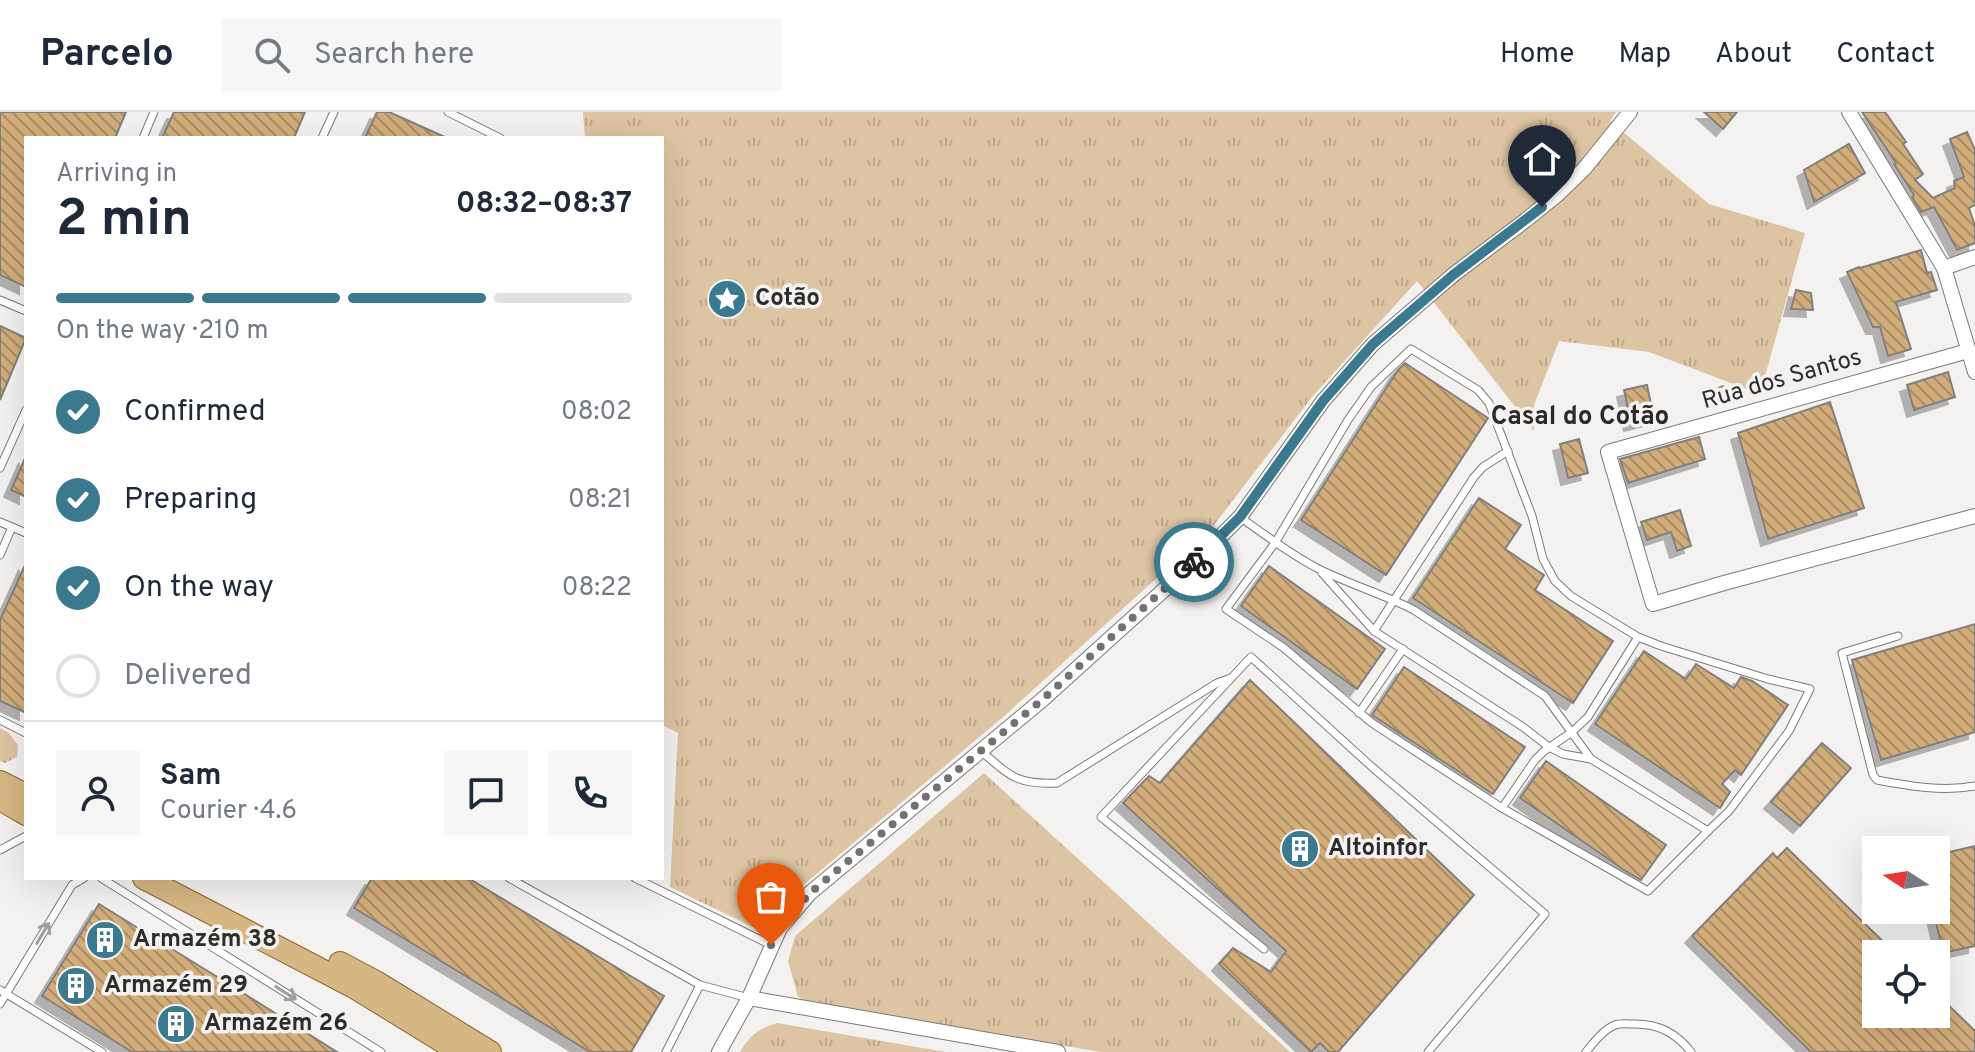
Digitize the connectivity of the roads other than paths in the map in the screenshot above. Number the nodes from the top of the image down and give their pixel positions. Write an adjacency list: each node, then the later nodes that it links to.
1 (154, 112): 6 (lane)
2 (334, 112): 7 (lane)
3 (448, 112): 8 (lane)
4 (1630, 112): 19 (street)
5 (1849, 112): 10 (street)
6 (144, 136)
7 (323, 136)
8 (496, 136)
9 (1975, 257): 10 (street)
10 (1944, 268): 13 (street)
11 (0, 300): 12 (lane)
12 (24, 310)
13 (1968, 351): 14 (street); 18 (street, Rua dos Santos)
14 (1975, 372)
15 (24, 414): 17 (lane)
16 (1508, 451): 23 (lane); 26 (lane); 29 (lane)
17 (0, 468)
18 (1975, 516)
19 (1240, 517): 23 (lane); 37 (street)
20 (0, 522): 21 (lane)
21 (12, 527): 22 (lane); 24 (lane)
22 (24, 532)
23 (1275, 543): 25 (lane); 32 (lane)
24 (0, 555)
25 (1319, 569): 26 (lane); 27 (lane)
26 (1394, 599): 27 (lane); 35 (lane)
27 (1374, 631): 30 (lane)
28 (1898, 636): 40 (lane)
29 (1638, 637): 35 (lane); 45 (lane)
30 (1403, 649): 32 (lane); 36 (lane)
31 (1233, 677): 37 (lane); 55 (lane); 67 (lane)
32 (1359, 713): 43 (lane)
33 (0, 720): 34 (lane)
34 (24, 732)
35 (1572, 732): 36 (lane); 38 (lane)
36 (1549, 747): 38 (lane); 43 (lane)
37 (981, 751): 54 (street)
38 (1591, 759): 45 (lane)
39 (0, 782): 41 (main road)
40 (1975, 786)
41 (24, 794)
42 (0, 799): 44 (main road)
43 (1502, 808): 45 (lane)
44 (24, 813)
45 (1708, 831)
46 (24, 837): 47 (lane)
47 (0, 850)
48 (81, 880): 57 (lane, one-way to 48)
49 (104, 880): 61 (lane, one-way to 61)
50 (148, 880): 62 (main road)
51 (180, 880): 63 (main road)
52 (513, 880): 56 (lane)
53 (639, 880): 54 (lane)
54 (771, 945): 58 (street)
55 (1264, 949)
56 (700, 985): 58 (lane); 64 (lane)
57 (3, 991): 59 (lane); 60 (lane)
58 (749, 998): 65 (street); 66 (street)
59 (0, 1004)
60 (102, 1052)
61 (381, 1052)
62 (460, 1052)
63 (490, 1052)
64 (666, 1052)
65 (719, 1052)
66 (1058, 1052)
67 (1428, 1052)
68 (1586, 1052): 69 (lane)
69 (1691, 1052)

